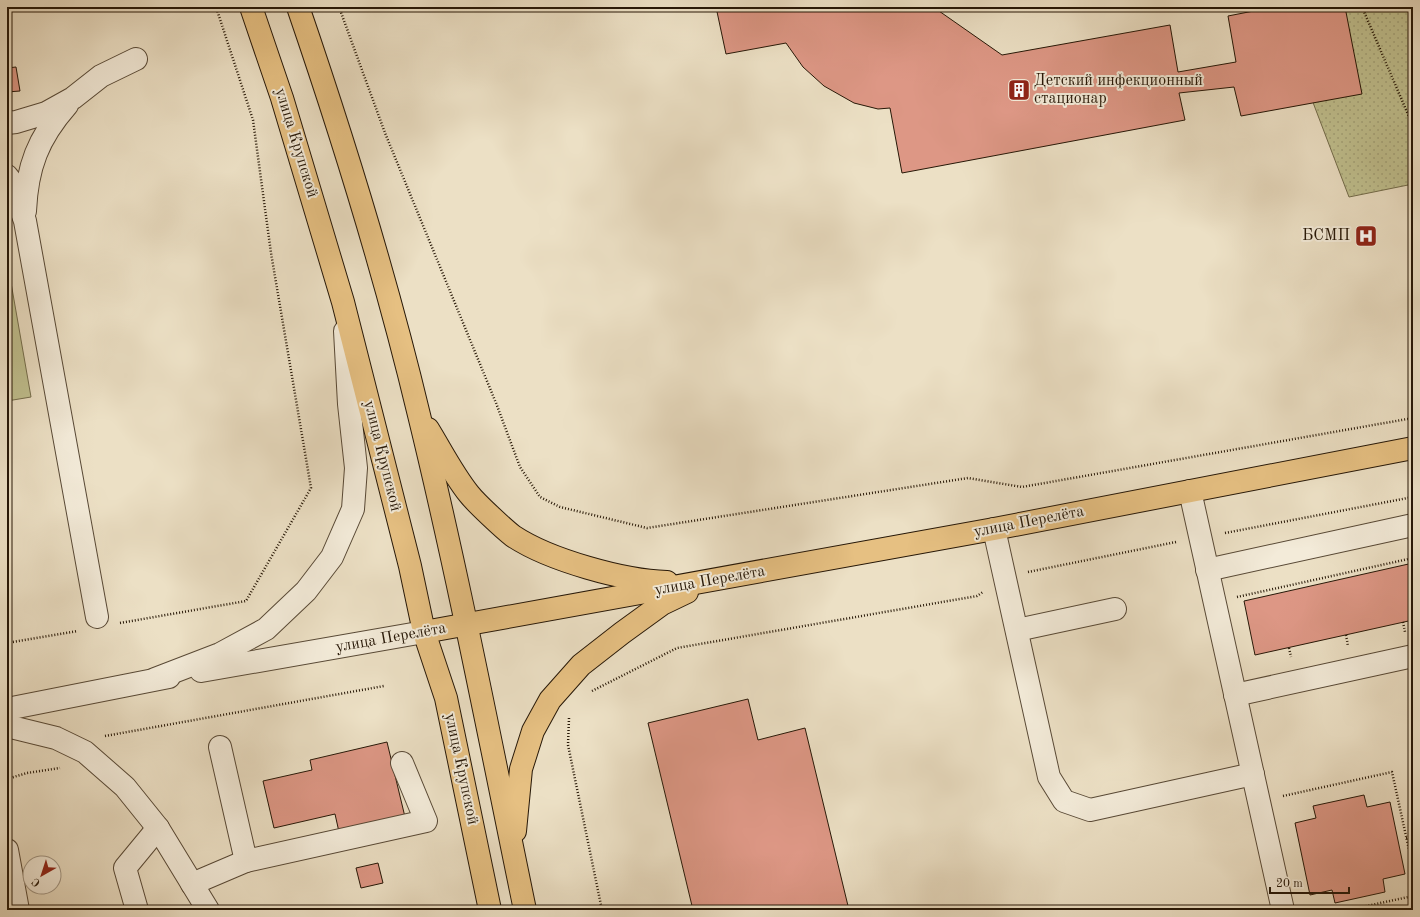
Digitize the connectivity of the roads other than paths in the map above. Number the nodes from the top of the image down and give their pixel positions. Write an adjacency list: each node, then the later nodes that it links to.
1 (251, 7): 8 (main road, улица Крупской)
2 (298, 7): 9 (main road)
3 (136, 59): 4 (street)
4 (73, 98): 5 (street); 7 (street)
5 (7, 123)
6 (7, 176): 7 (street)
7 (25, 221): 17 (street)
8 (343, 302): 20 (main road, улица Крупской); 22 (street)
9 (419, 414): 15 (main road); 18 (main road)
10 (1413, 448): 11 (main road, улица Перелёта)
11 (1190, 491): 13 (main road, улица Перелёта); 14 (street)
12 (1413, 525): 14 (street)
13 (994, 529): 15 (main road, улица Перелёта); 19 (street)
14 (1207, 570): 23 (street)
15 (706, 582): 18 (main road, улица Перелёта); 31 (main road)
16 (1116, 609): 19 (street)
17 (98, 624)
18 (466, 625): 20 (main road, улица Перелёта); 31 (main road)
19 (1017, 630): 28 (street)
20 (424, 632): 22 (street, улица Перелёта); 37 (main road, улица Крупской)
21 (1412, 660): 23 (street)
22 (155, 679): 24 (street, улица Перелёта)
23 (1235, 695): 28 (street)
24 (7, 709)
25 (7, 726): 29 (street)
26 (220, 747): 32 (street)
27 (402, 763): 32 (street)
28 (1253, 774): 39 (street)
29 (158, 828): 33 (street); 35 (street)
30 (7, 850): 34 (street)
31 (513, 855): 38 (main road)
32 (246, 862): 33 (street)
33 (192, 884): 36 (street)
34 (18, 910)
35 (137, 910)
36 (208, 910)
37 (490, 910)
38 (525, 910)
39 (1282, 910)

